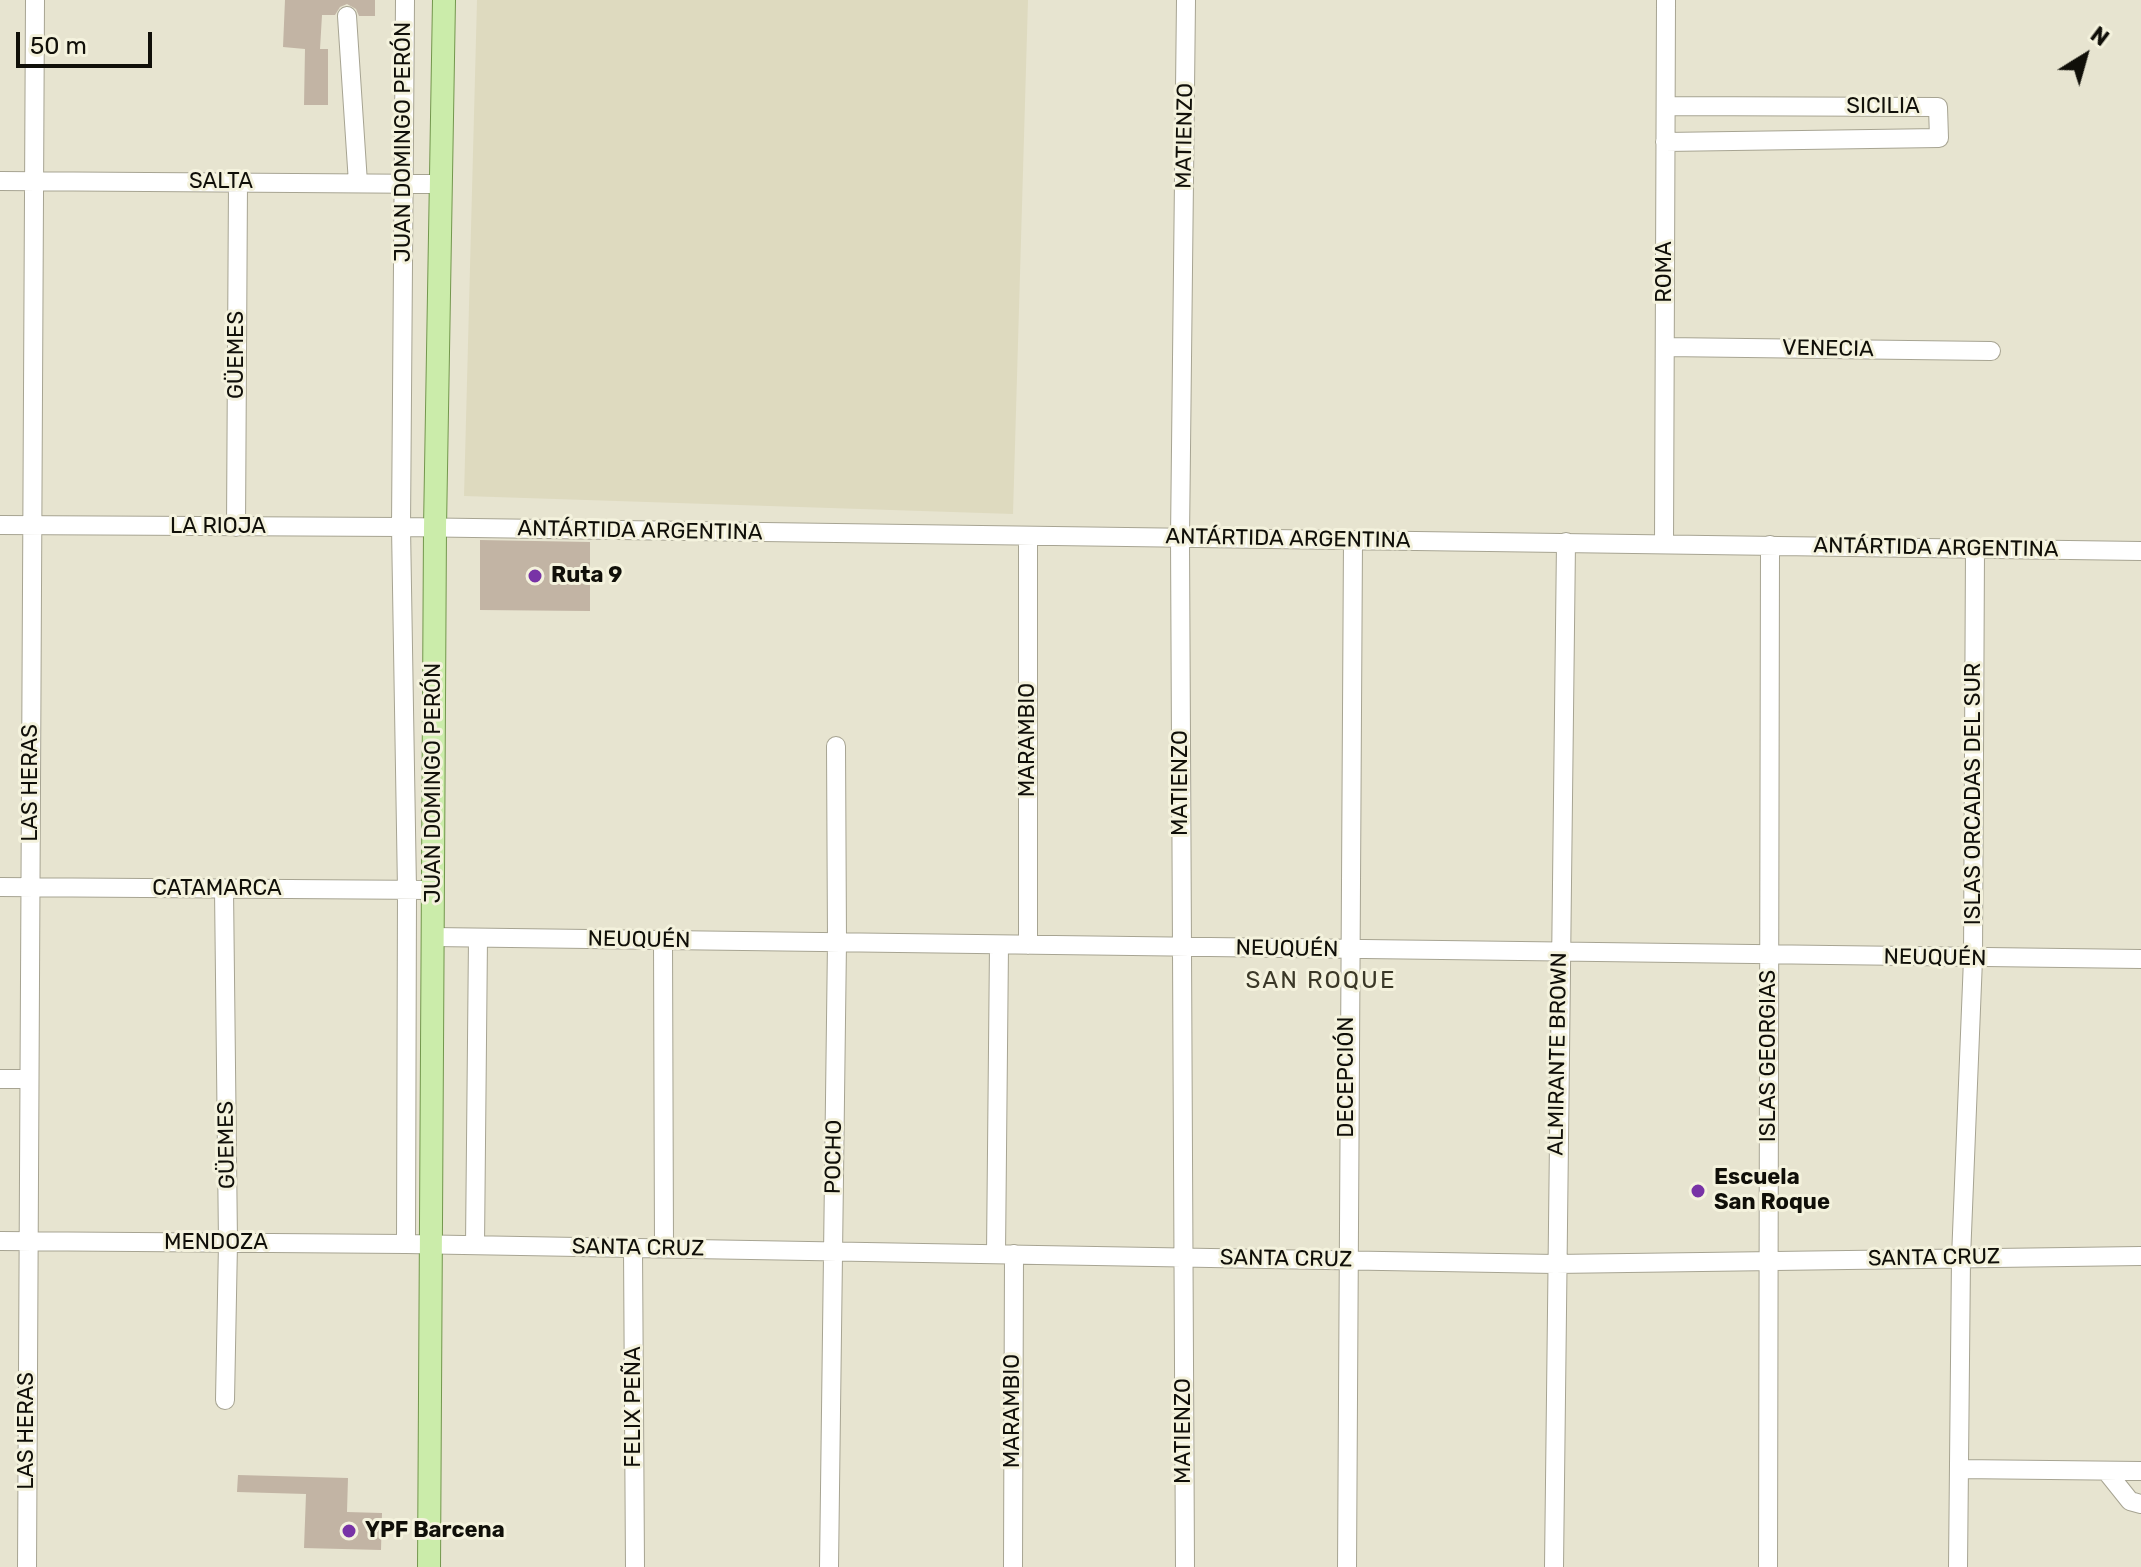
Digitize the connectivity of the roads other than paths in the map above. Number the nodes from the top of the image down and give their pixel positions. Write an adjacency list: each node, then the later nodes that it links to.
1 (35, 0): 10 (street, LAS HERAS)
2 (405, 0): 13 (street, JUAN DOMINGO PERÓN)
3 (444, 0): 14 (main road, JUAN DOMINGO PERÓN)
4 (1186, 0): 23 (street, MATIENZO)
5 (1666, 0): 7 (street, ROMA)
6 (347, 16): 12 (street)
7 (1666, 106): 8 (street, ROMA); 8 (street, SICILIA)
8 (1665, 142): 15 (street, ROMA)
9 (0, 181): 10 (street, SALTA)
10 (34, 181): 11 (street, SALTA); 18 (street, LAS HERAS)
11 (238, 182): 12 (street, SALTA); 19 (street, GÜEMES)
12 (358, 183): 13 (street, SALTA)
13 (404, 183): 14 (street, SALTA); 20 (street, JUAN DOMINGO PERÓN)
14 (441, 184): 21 (main road, JUAN DOMINGO PERÓN)
15 (1665, 347): 16 (street, VENECIA); 26 (street, ROMA)
16 (1991, 351)
17 (0, 525): 18 (street, LA RIOJA)
18 (32, 526): 19 (street, LA RIOJA); 32 (street, LAS HERAS)
19 (236, 527): 20 (street, LA RIOJA)
20 (401, 527): 21 (street, LA RIOJA); 34 (street, JUAN DOMINGO PERÓN)
21 (435, 528): 22 (street, ANTÁRTIDA ARGENTINA); 35 (main road, JUAN DOMINGO PERÓN)
22 (1028, 536): 23 (street, ANTÁRTIDA ARGENTINA); 41 (street, MARAMBIO)
23 (1180, 538): 24 (street, ANTÁRTIDA ARGENTINA); 42 (street, MATIENZO)
24 (1353, 540): 25 (street, ANTÁRTIDA ARGENTINA); 43 (street, DECEPCIÓN)
25 (1566, 542): 26 (street, ANTÁRTIDA ARGENTINA); 44 (street, ALMIRANTE BROWN)
26 (1664, 544): 27 (street, ANTÁRTIDA ARGENTINA)
27 (1770, 545): 28 (street, ANTÁRTIDA ARGENTINA); 45 (street, ISLAS GEORGIAS)
28 (1975, 548): 29 (street, ANTÁRTIDA ARGENTINA); 46 (street, ISLAS ORCADAS DEL SUR)
29 (2141, 551)
30 (836, 746): 39 (street, POCHO)
31 (0, 887): 32 (street, CATAMARCA)
32 (30, 888): 33 (street, CATAMARCA); 49 (street, LAS HERAS)
33 (224, 889): 34 (street, CATAMARCA); 52 (street, GÜEMES)
34 (407, 890): 35 (street, CATAMARCA); 53 (street, JUAN DOMINGO PERÓN)
35 (433, 890): 36 (main road, JUAN DOMINGO PERÓN)
36 (433, 937): 37 (street, NEUQUÉN); 54 (main road, JUAN DOMINGO PERÓN)
37 (478, 938): 38 (street, NEUQUÉN); 55 (street)
38 (663, 940): 39 (street, NEUQUÉN); 57 (street)
39 (837, 942): 40 (street, NEUQUÉN); 58 (street, POCHO)
40 (999, 945): 41 (street, NEUQUÉN); 59 (street, MARAMBIO)
41 (1028, 945): 42 (street, NEUQUÉN)
42 (1182, 947): 43 (street, NEUQUÉN); 61 (street, MATIENZO)
43 (1348, 949): 44 (street, NEUQUÉN); 63 (street, DECEPCIÓN)
44 (1559, 952): 45 (street, NEUQUÉN); 65 (street, ALMIRANTE BROWN)
45 (1769, 955): 46 (street, NEUQUÉN); 64 (street, ISLAS GEORGIAS)
46 (1973, 959): 47 (street, NEUQUÉN); 62 (street, ISLAS ORCADAS DEL SUR)
47 (2141, 959)
48 (0, 1079): 49 (street)
49 (29, 1079): 51 (street, LAS HERAS)
50 (0, 1241): 51 (street, MENDOZA)
51 (28, 1241): 52 (street, MENDOZA); 71 (street, LAS HERAS)
52 (228, 1243): 53 (street, MENDOZA); 66 (street, GÜEMES)
53 (406, 1244): 54 (street, MENDOZA)
54 (431, 1244): 55 (street, SANTA CRUZ); 72 (main road, JUAN DOMINGO PERÓN)
55 (475, 1245): 56 (street, SANTA CRUZ)
56 (633, 1248): 57 (street, SANTA CRUZ); 73 (street, FELIX PEÑA)
57 (664, 1248): 58 (street, SANTA CRUZ)
58 (833, 1251): 59 (street, SANTA CRUZ); 74 (street, POCHO)
59 (1005, 1254): 61 (street, SANTA CRUZ); 75 (street, MARAMBIO)
60 (2141, 1256): 62 (street, SANTA CRUZ)
61 (1183, 1257): 63 (street, SANTA CRUZ); 76 (street, MATIENZO)
62 (1961, 1258): 64 (street, SANTA CRUZ); 67 (street, ISLAS ORCADAS DEL SUR)
63 (1346, 1260): 65 (street, SANTA CRUZ); 77 (street, DECEPCIÓN)
64 (1768, 1261): 65 (street, SANTA CRUZ); 79 (street, ISLAS GEORGIAS)
65 (1555, 1264): 78 (street, ALMIRANTE BROWN)
66 (225, 1400)
67 (1959, 1469): 68 (street); 80 (street, ISLAS ORCADAS DEL SUR)
68 (2106, 1471): 69 (street); 70 (street)
69 (2141, 1471)
70 (2141, 1504)
71 (27, 1567)
72 (429, 1567)
73 (635, 1567)
74 (829, 1567)
75 (1013, 1567)
76 (1185, 1567)
77 (1347, 1567)
78 (1554, 1567)
79 (1768, 1567)
80 (1958, 1567)

